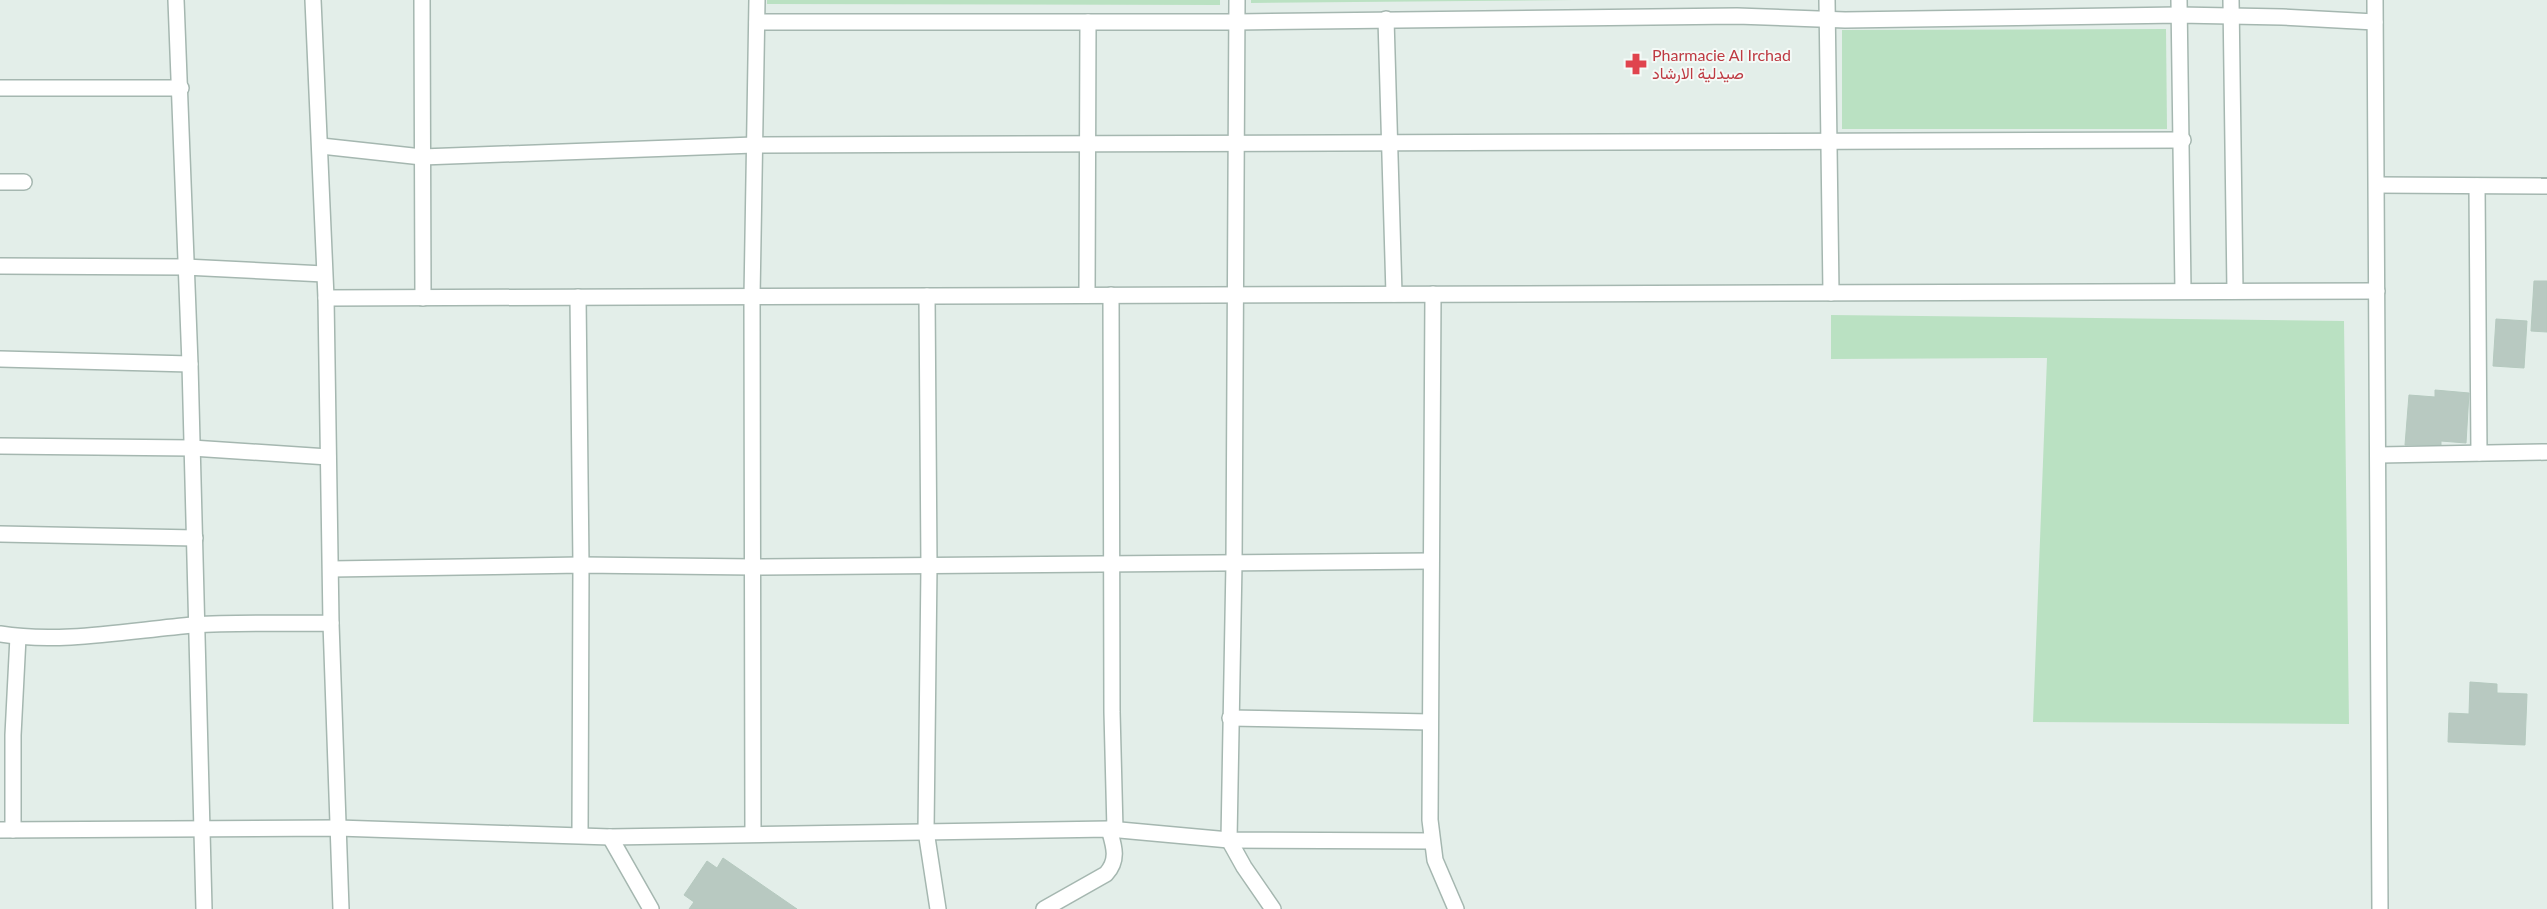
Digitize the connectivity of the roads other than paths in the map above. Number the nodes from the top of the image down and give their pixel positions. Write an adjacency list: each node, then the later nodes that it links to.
1 (176, 0): 18 (street)
2 (313, 0): 25 (street)
3 (422, 0): 26 (street)
4 (756, 0): 13 (street)
5 (1237, 0): 15 (street)
6 (1827, 0): 12 (street)
7 (2231, 0): 10 (street)
8 (2375, 0): 16 (street)
9 (2179, 8): 10 (street); 12 (street); 19 (street)
10 (2231, 16): 16 (street); 37 (street)
11 (1386, 19): 12 (street); 15 (street); 21 (street)
12 (1827, 20): 20 (street)
13 (757, 22): 14 (street); 24 (street)
14 (1088, 22): 15 (street); 23 (street)
15 (1237, 22): 22 (street)
16 (2375, 22): 29 (street)
17 (0, 88): 18 (street)
18 (181, 88): 33 (street)
19 (2183, 140): 20 (street); 36 (street)
20 (1829, 141): 21 (street); 38 (street)
21 (1388, 142): 22 (street); 39 (street)
22 (1237, 143): 23 (street); 42 (street)
23 (1087, 144): 24 (street); 45 (street)
24 (754, 145): 26 (street); 43 (street)
25 (321, 146): 26 (street); 34 (street)
26 (422, 157): 48 (street)
27 (0, 182): 28 (street)
28 (24, 182)
29 (2377, 185): 30 (street); 35 (street)
30 (2477, 186): 31 (street); 53 (street)
31 (2547, 186)
32 (0, 266): 33 (street)
33 (186, 267): 34 (street); 50 (street)
34 (324, 274): 47 (street)
35 (2377, 290): 37 (street); 55 (street)
36 (2183, 291): 37 (street); 38 (street)
37 (2235, 291)
38 (1831, 292): 40 (street)
39 (1394, 294): 40 (street); 42 (street)
40 (1433, 294): 59 (street)
41 (1111, 295): 42 (street); 45 (street); 61 (street)
42 (1236, 295): 60 (street)
43 (752, 296): 44 (street); 46 (street); 64 (street)
44 (927, 296): 45 (street); 63 (street)
45 (1087, 296)
46 (578, 297): 48 (street); 62 (street)
47 (326, 298): 48 (street); 56 (street)
48 (423, 298)
49 (0, 359): 50 (street)
50 (190, 364): 52 (street)
51 (0, 446): 52 (street)
52 (192, 448): 56 (street); 58 (street)
53 (2479, 452): 54 (street); 55 (street)
54 (2547, 452)
55 (2379, 455): 89 (street)
56 (328, 457): 65 (street)
57 (0, 534): 58 (street)
58 (195, 538): 67 (street)
59 (1431, 561): 60 (street); 71 (street)
60 (1234, 562): 61 (street); 70 (street)
61 (1114, 564): 63 (street); 74 (street)
62 (581, 565): 64 (street); 65 (street); 78 (street)
63 (929, 566): 64 (street); 76 (street)
64 (753, 567): 77 (street)
65 (331, 569): 66 (street)
66 (331, 623): 67 (street); 72 (street)
67 (197, 625): 69 (street); 73 (street)
68 (0, 634): 69 (street)
69 (18, 637): 75 (street)
70 (1230, 718): 71 (street); 80 (street)
71 (1430, 722): 81 (street)
72 (338, 828): 73 (street); 78 (street); 83 (street)
73 (202, 829): 75 (street); 82 (street)
74 (1112, 829): 76 (street); 80 (street); 86 (street)
75 (6, 830)
76 (926, 831): 77 (street); 85 (street)
77 (753, 834): 79 (street)
78 (580, 835): 79 (street)
79 (610, 837): 84 (street)
80 (1229, 840): 81 (street); 87 (street)
81 (1432, 841): 88 (street)
82 (204, 909)
83 (341, 909)
84 (651, 909)
85 (938, 909)
86 (1044, 909)
87 (1273, 909)
88 (1456, 909)
89 (2380, 909)

